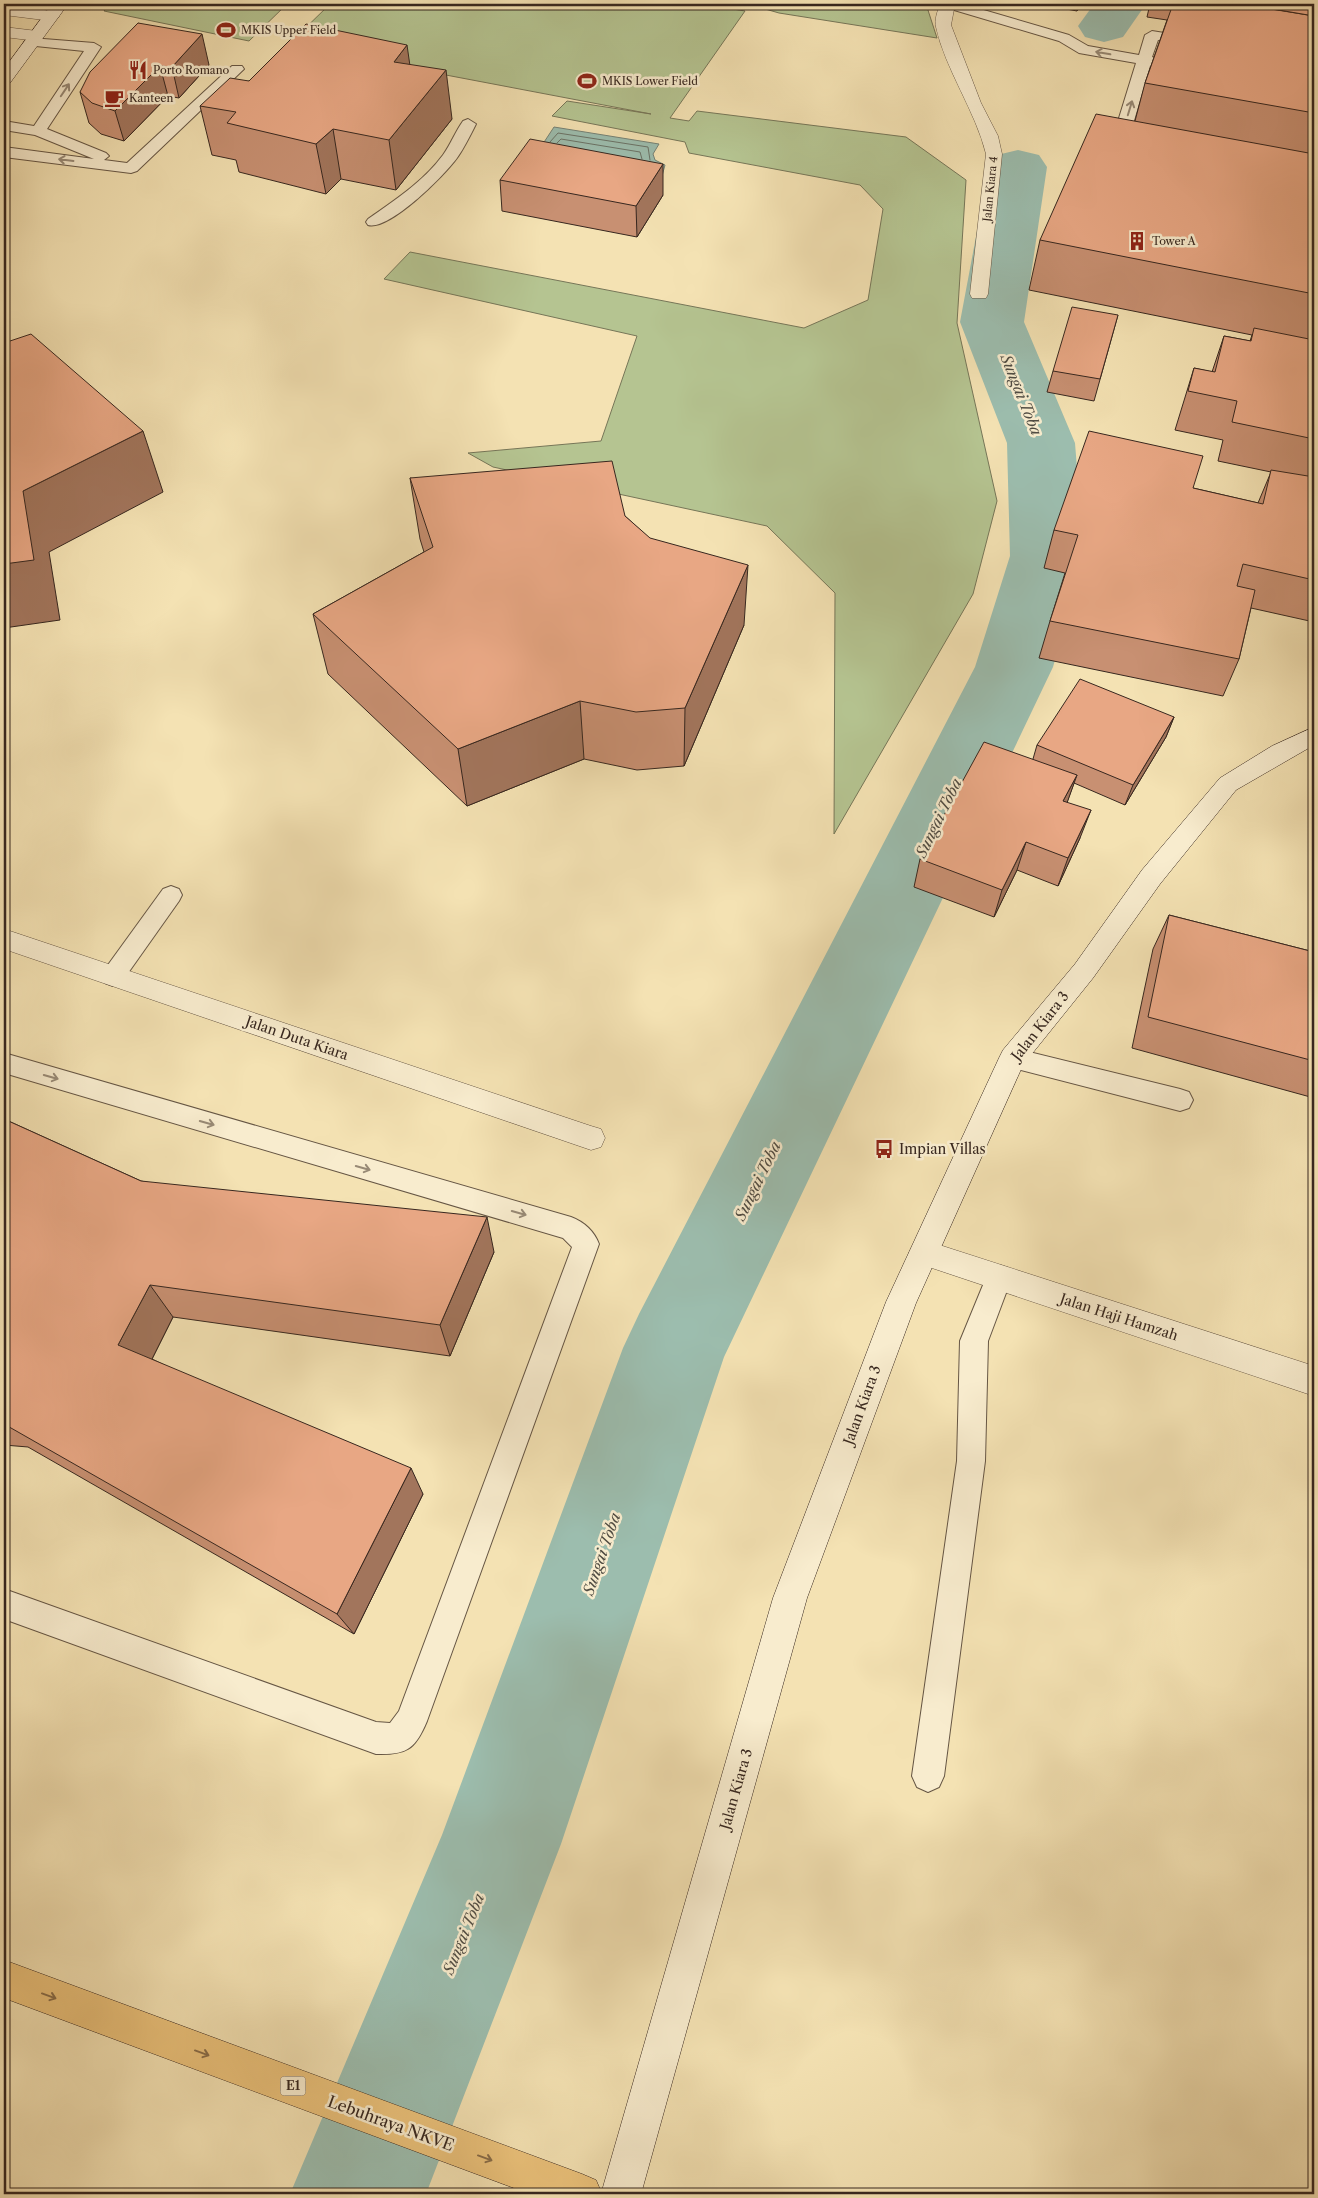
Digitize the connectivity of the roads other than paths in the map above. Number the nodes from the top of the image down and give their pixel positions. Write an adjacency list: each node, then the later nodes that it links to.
1 (948, 4): 6 (lane); 22 (street, Jalan Kiara 4)
2 (4, 10): 3 (street)
3 (56, 10): 7 (street)
4 (4, 32): 7 (street)
5 (1088, 34): 6 (lane)
6 (1064, 38): 11 (lane, one-way to 6)
7 (34, 39): 14 (street); 17 (lane, one-way to 7)
8 (1133, 41): 9 (lane)
9 (1149, 44): 10 (lane); 11 (lane)
10 (1210, 45)
11 (1144, 60): 12 (lane); 18 (lane, one-way to 11)
12 (1173, 65)
13 (237, 69): 20 (lane)
14 (4, 80)
15 (468, 124): 21 (lane)
16 (4, 126): 17 (lane)
17 (38, 131): 20 (lane)
18 (1159, 146)
19 (4, 152): 20 (lane, one-way to 19)
20 (131, 168)
21 (374, 222)
22 (979, 294)
23 (1314, 735): 27 (street, Jalan Kiara 3)
24 (172, 895): 26 (lane)
25 (4, 939): 26 (street, Jalan Duta Kiara)
26 (113, 976): 30 (street, Jalan Duta Kiara)
27 (1013, 1058): 29 (lane); 31 (street, Jalan Kiara 3)
28 (4, 1064): 34 (lane, one-way to 34)
29 (1180, 1100)
30 (591, 1138)
31 (924, 1253): 32 (street, Jalan Haji Hamzah); 38 (street, Jalan Kiara 3)
32 (999, 1277): 33 (street, Jalan Haji Hamzah); 35 (lane)
33 (1314, 1382)
34 (4, 1604)
35 (928, 1776)
36 (4, 1979): 37 (highway, Lebuhraya NKVE / E1, one-way to 37)
37 (582, 2194)
38 (621, 2194)

